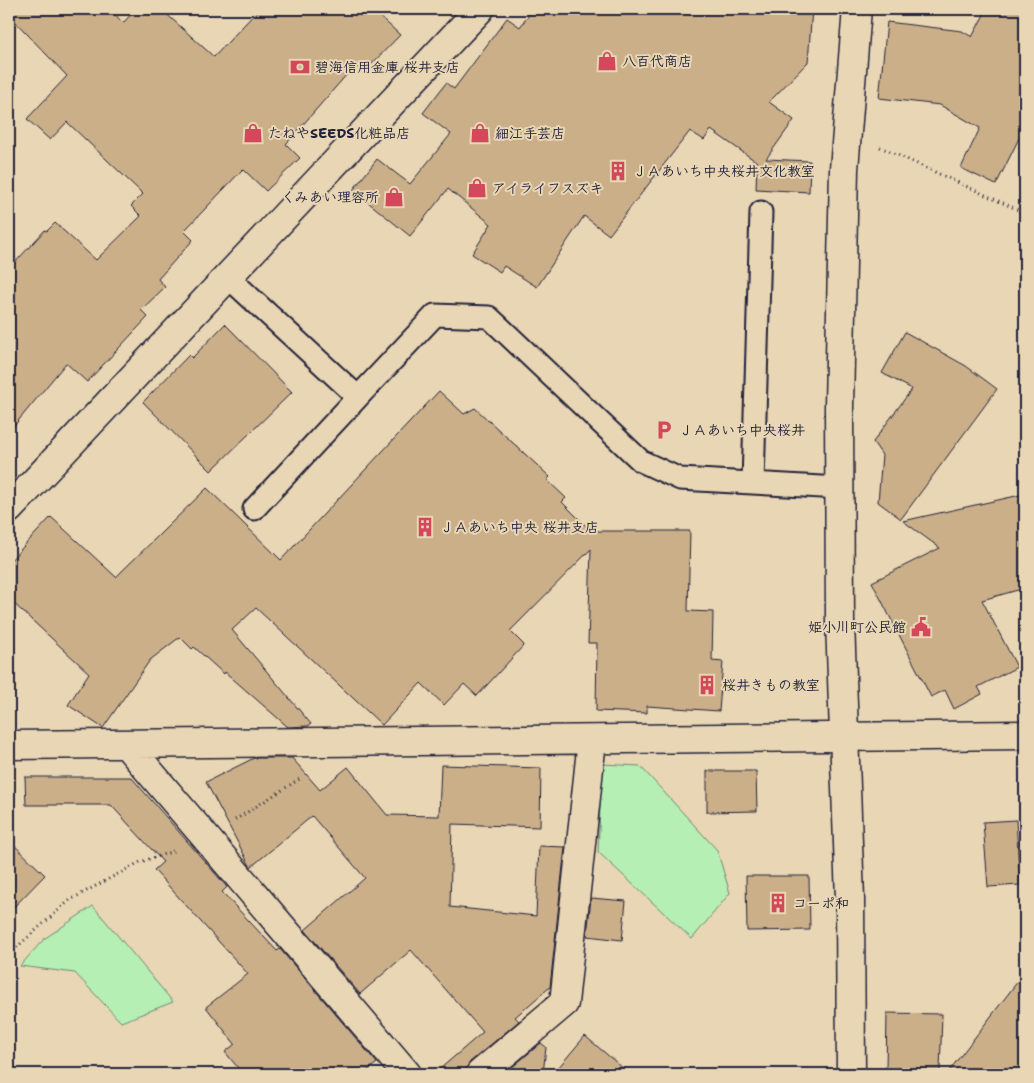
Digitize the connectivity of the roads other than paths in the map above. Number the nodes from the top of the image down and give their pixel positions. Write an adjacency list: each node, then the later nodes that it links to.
1 (480, 9): 4 (street)
2 (857, 9): 7 (street)
3 (761, 212): 6 (lane)
4 (228, 277): 5 (lane); 8 (street)
5 (358, 397): 6 (lane); 9 (lane)
6 (753, 483): 7 (lane)
7 (839, 488): 11 (street)
8 (9, 509)
9 (254, 509)
10 (1025, 735): 11 (street)
11 (845, 738): 12 (street); 17 (street)
12 (592, 740): 13 (street); 16 (street)
13 (126, 744): 14 (street); 15 (street)
14 (9, 745)
15 (407, 1074)
16 (480, 1074)
17 (851, 1074)

